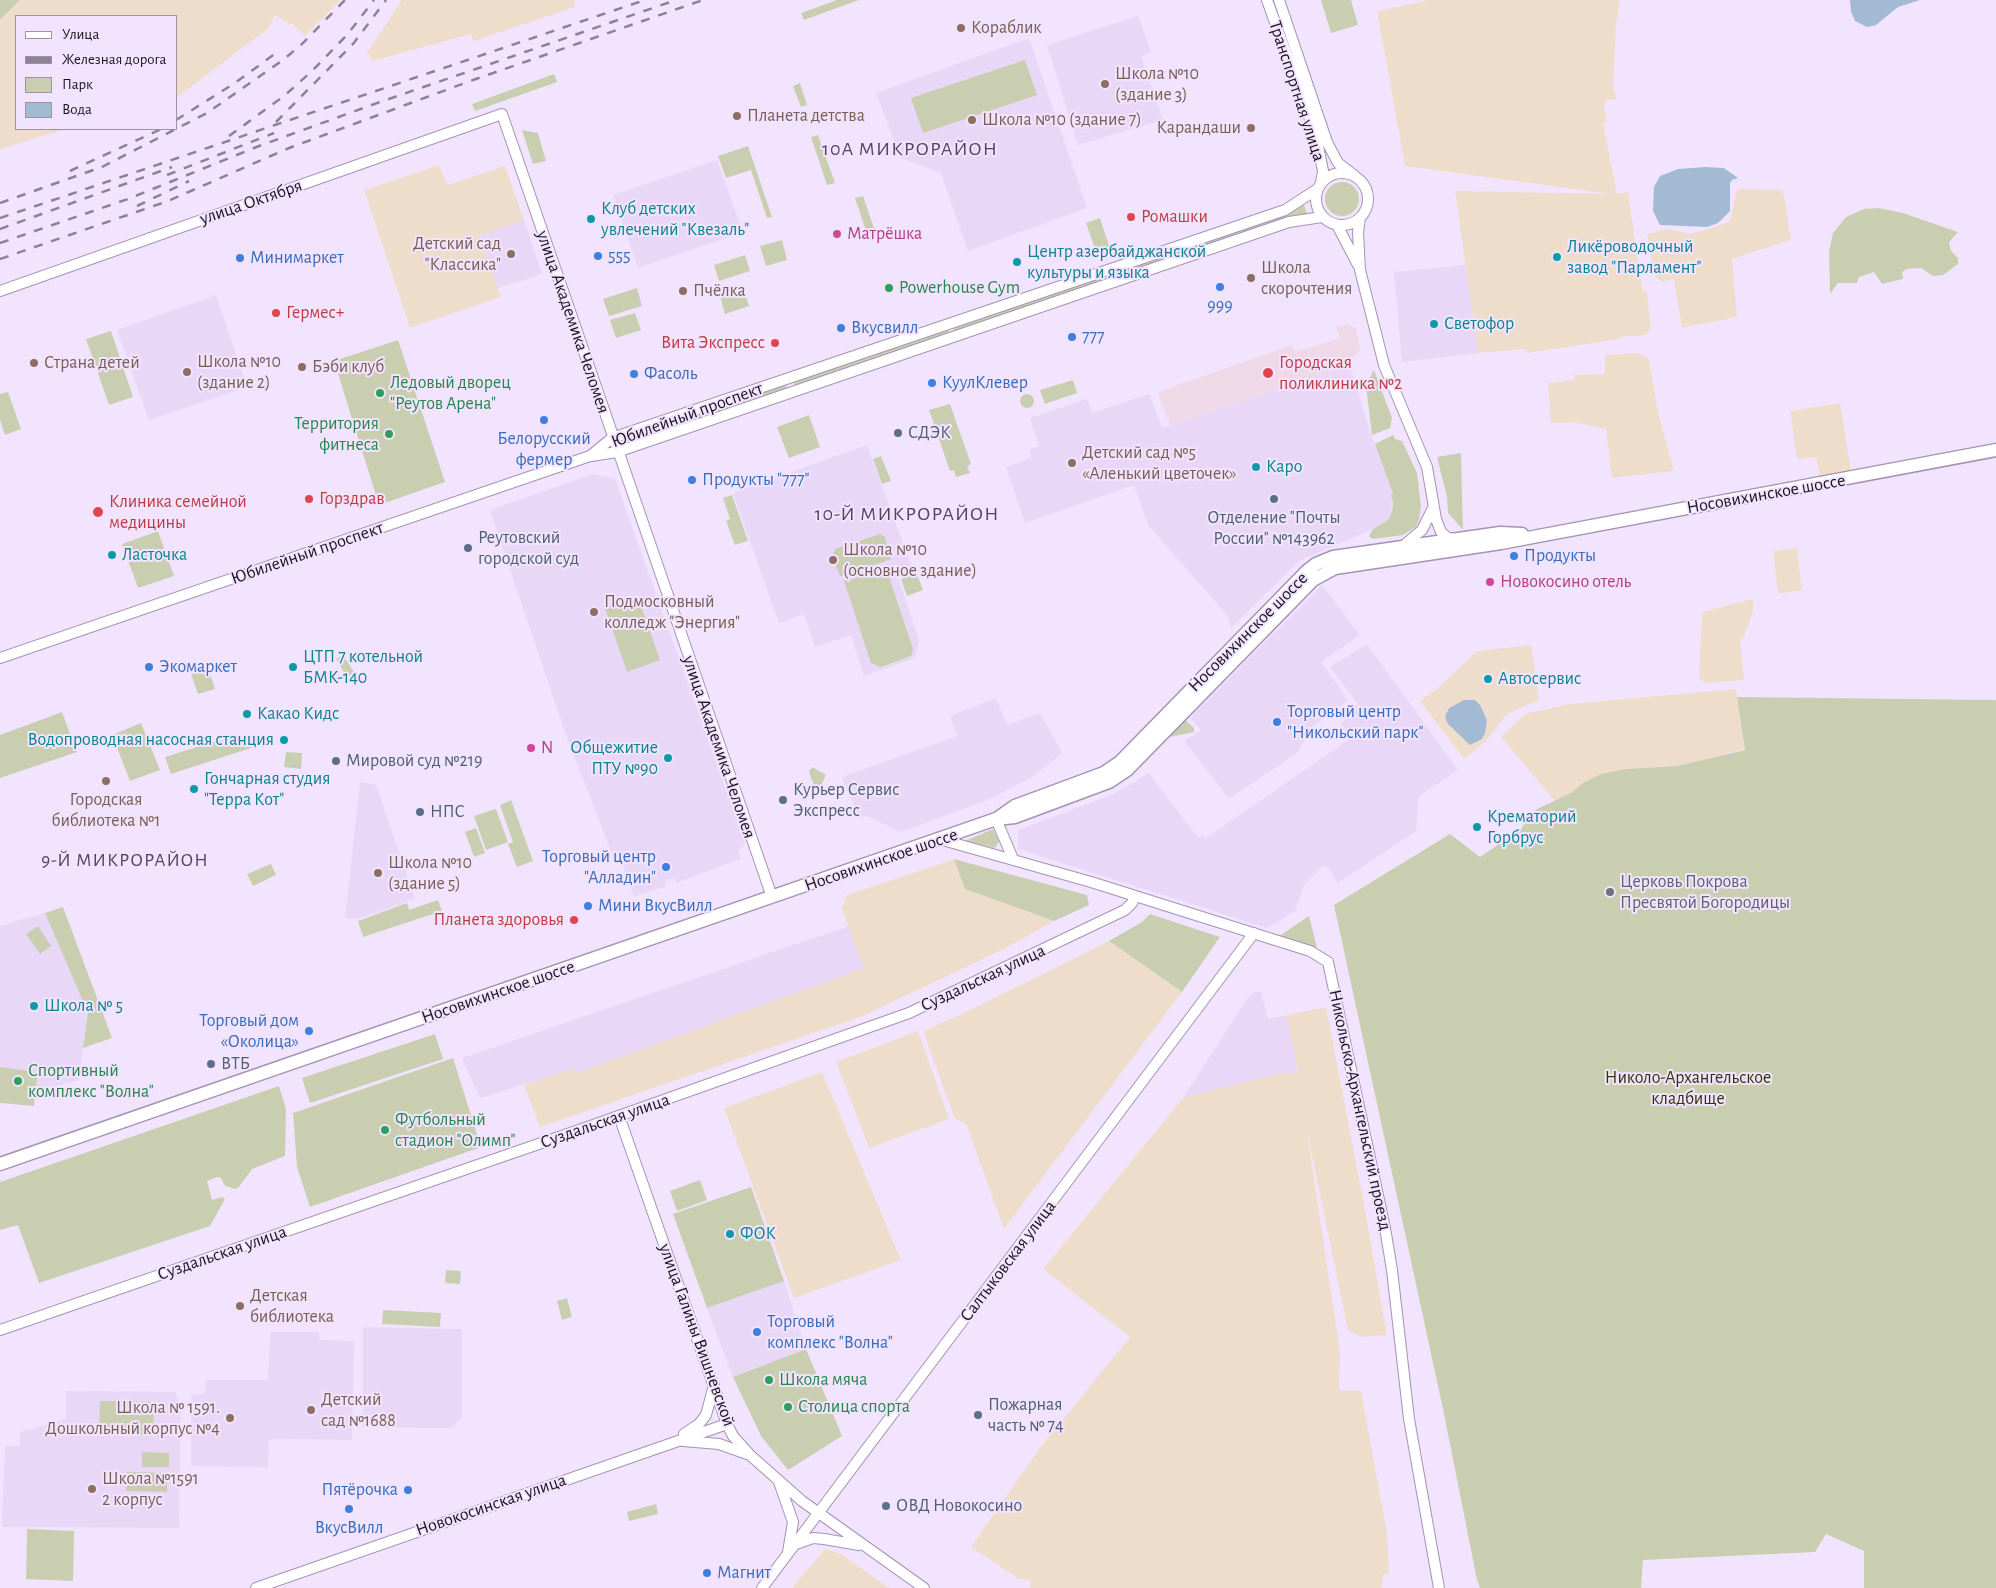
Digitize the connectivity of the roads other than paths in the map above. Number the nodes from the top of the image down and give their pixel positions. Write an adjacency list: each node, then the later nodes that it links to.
1 (1267, 0): 5 (street, Транспортная улица)
2 (1279, 0): 4 (street, Транспортная улица)
3 (502, 114): 10 (street, улица Октября); 11 (street, улица Академика Челомея)
4 (1355, 176): 5 (street); 7 (street)
5 (1319, 186): 6 (street); 11 (street, Юбилейный проспект)
6 (1322, 216): 8 (street); 13 (street, Юбилейный проспект)
7 (1360, 218): 8 (street); 9 (street)
8 (1337, 225): 9 (street)
9 (1360, 270): 15 (street)
10 (0, 290)
11 (612, 438): 13 (street, улица Академика Челомея); 14 (street, Юбилейный проспект)
12 (1996, 450): 16 (main road, Носовихинское шоссе)
13 (617, 452): 14 (street, Юбилейный проспект); 26 (street, улица Академика Челомея)
14 (590, 456): 19 (street, Юбилейный проспект)
15 (1433, 508): 17 (street); 18 (street)
16 (1535, 535): 17 (main road, Носовихинское шоссе); 20 (main road, Носовихинское шоссе)
17 (1455, 539): 18 (main road, Носовихинское шоссе)
18 (1400, 548): 20 (main road, Носовихинское шоссе)
19 (0, 658)
20 (996, 819): 21 (main road, Носовихинское шоссе); 22 (street)
21 (938, 840): 23 (street, Никольско-Архангельский проезд); 26 (main road, Носовихинское шоссе)
22 (1004, 842): 23 (street); 24 (street)
23 (989, 854): 24 (street, Никольско-Архангельский проезд)
24 (1013, 859): 25 (street, Никольско-Архангельский проезд)
25 (1135, 896): 27 (street, Никольско-Архангельский проезд); 28 (street, Суздальская улица)
26 (772, 898): 29 (main road, Носовихинское шоссе)
27 (1254, 933): 36 (street, Салтыковская улица); 43 (street, Никольско-Архангельский проезд)
28 (620, 1116): 30 (street, Суздальская улица); 31 (street, улица Галины Вишневской)
29 (0, 1164)
30 (0, 1330)
31 (714, 1384): 32 (street, улица Галины Вишневской); 33 (street)
32 (727, 1424): 33 (street, Новокосинская улица); 34 (street, улица Галины Вишневской)
33 (670, 1442): 34 (street); 40 (street, Новокосинская улица)
34 (751, 1456): 35 (street, улица Галины Вишневской)
35 (778, 1479): 36 (street, улица Галины Вишневской); 39 (street)
36 (818, 1512): 37 (street, Салтыковская улица); 38 (street, улица Галины Вишневской)
37 (796, 1544): 38 (street); 39 (street, Салтыковская улица)
38 (864, 1546): 42 (street, улица Галины Вишневской)
39 (787, 1555): 41 (street, Салтыковская улица)
40 (256, 1588)
41 (762, 1588)
42 (924, 1588)
43 (1440, 1588)

